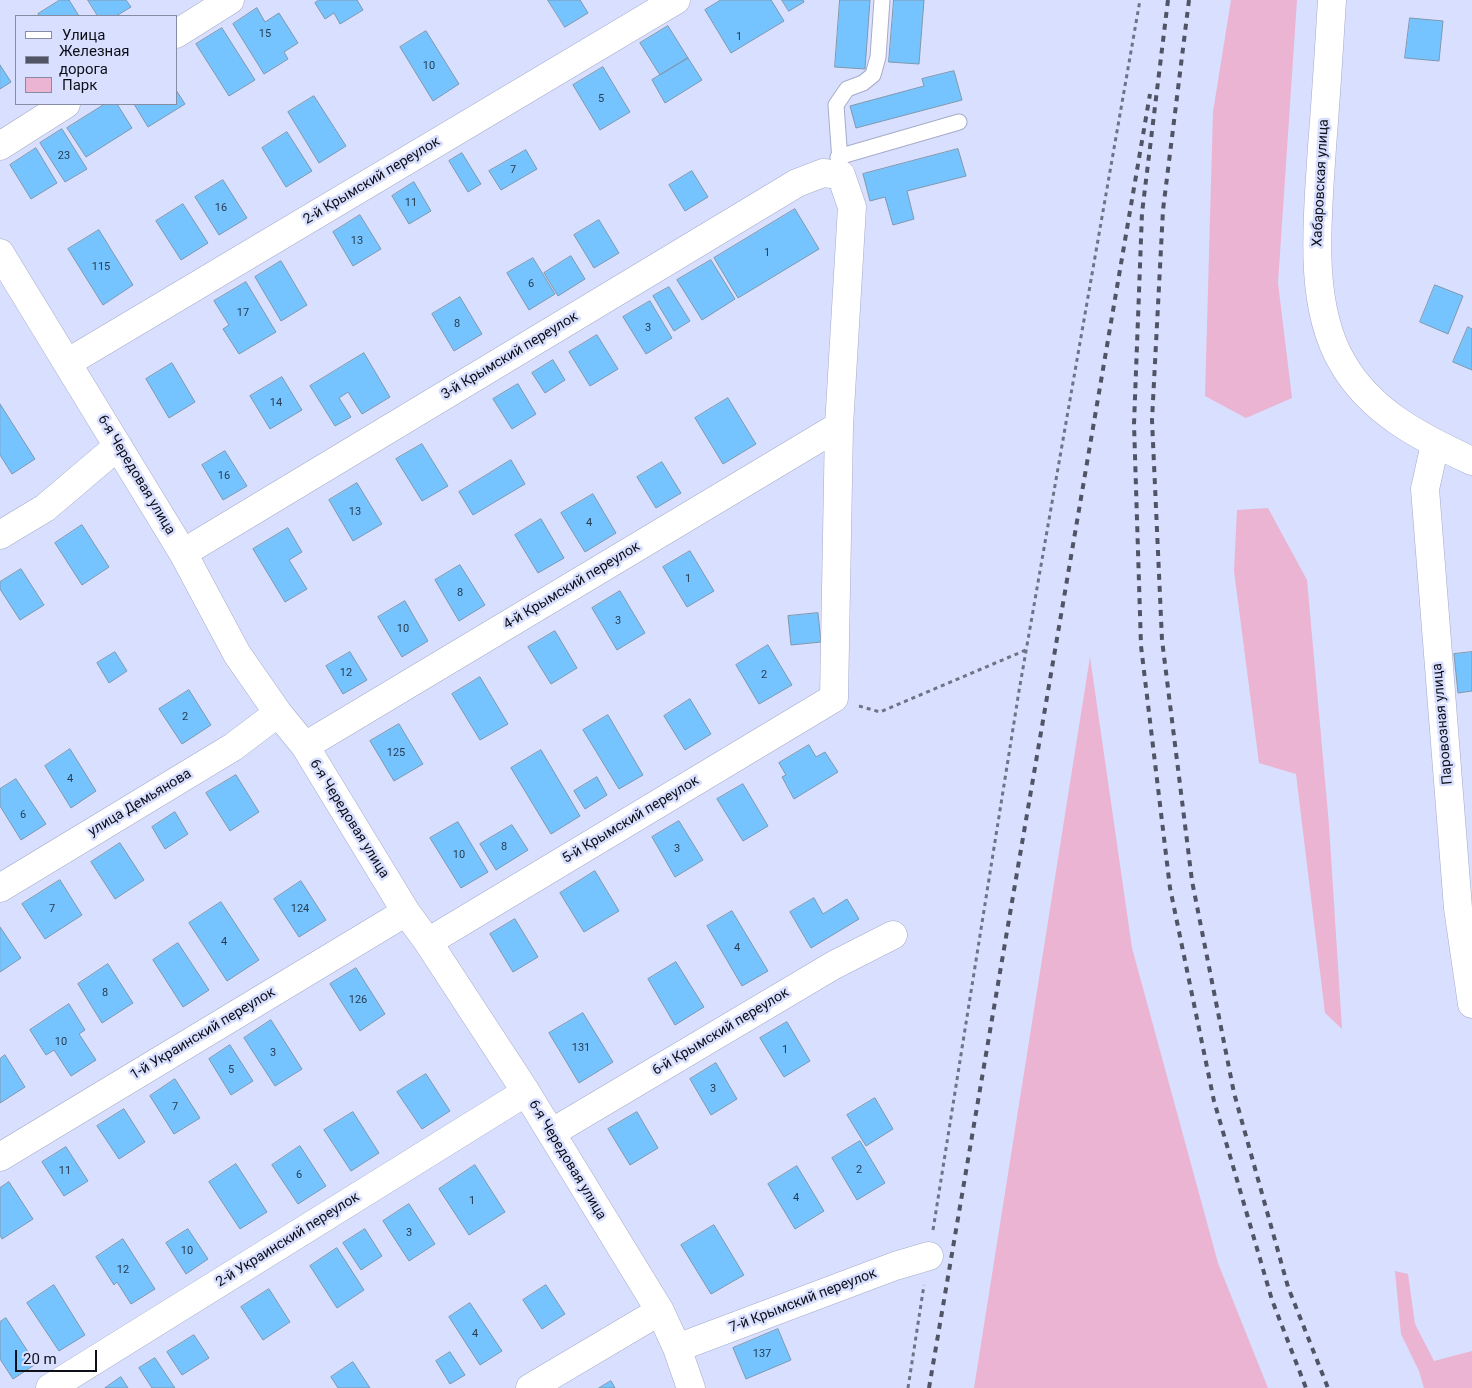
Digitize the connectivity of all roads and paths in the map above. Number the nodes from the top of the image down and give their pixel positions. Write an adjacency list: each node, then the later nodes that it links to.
1 (230, 0): 6 (street)
2 (676, 0): 12 (street, 2-й Крымский переулок)
3 (882, 0): 10 (lane)
4 (1140, 0): 19 (path)
5 (1332, 0): 14 (street, Хабаровская улица)
6 (178, 33)
7 (64, 105): 9 (street)
8 (959, 122): 10 (lane)
9 (0, 146)
10 (840, 166): 13 (street); 18 (street, 3-й Крымский переулок)
11 (0, 253): 12 (street, 6-я Чередовая улица)
12 (68, 363): 15 (street, 6-я Чередовая улица)
13 (839, 426): 20 (street); 22 (street, 4-й Крымский переулок)
14 (1435, 444): 16 (street, Хабаровская улица); 27 (street, Паровозная улица)
15 (118, 446): 17 (street); 18 (street, 6-я Чередовая улица)
16 (1472, 461)
17 (0, 535)
18 (183, 553): 21 (street, 6-я Чередовая улица)
19 (1026, 650): 20 (path); 31 (path)
20 (834, 698): 26 (street, 5-й Крымский переулок)
21 (278, 713): 22 (street, 6-я Чередовая улица); 23 (street, улица Демьянова)
22 (305, 746): 24 (street, 6-я Чередовая улица)
23 (0, 888)
24 (406, 912): 26 (street, 6-я Чередовая улица); 30 (street, 1-й Украинский переулок)
25 (893, 935): 29 (street, 6-й Крымский переулок)
26 (428, 942): 28 (street, 6-я Чередовая улица)
27 (1472, 1004)
28 (526, 1092): 29 (street, 6-я Чередовая улица); 34 (street, 2-й Украинский переулок)
29 (551, 1133): 32 (street, 6-я Чередовая улица)
30 (0, 1157)
31 (929, 1256): 33 (street, 7-й Крымский переулок); 37 (path)
32 (660, 1311): 33 (street, 6-я Чередовая улица); 35 (street)
33 (677, 1348): 36 (street, 6-я Чередовая улица)
34 (50, 1388)
35 (530, 1388)
36 (691, 1388)
37 (908, 1388)

